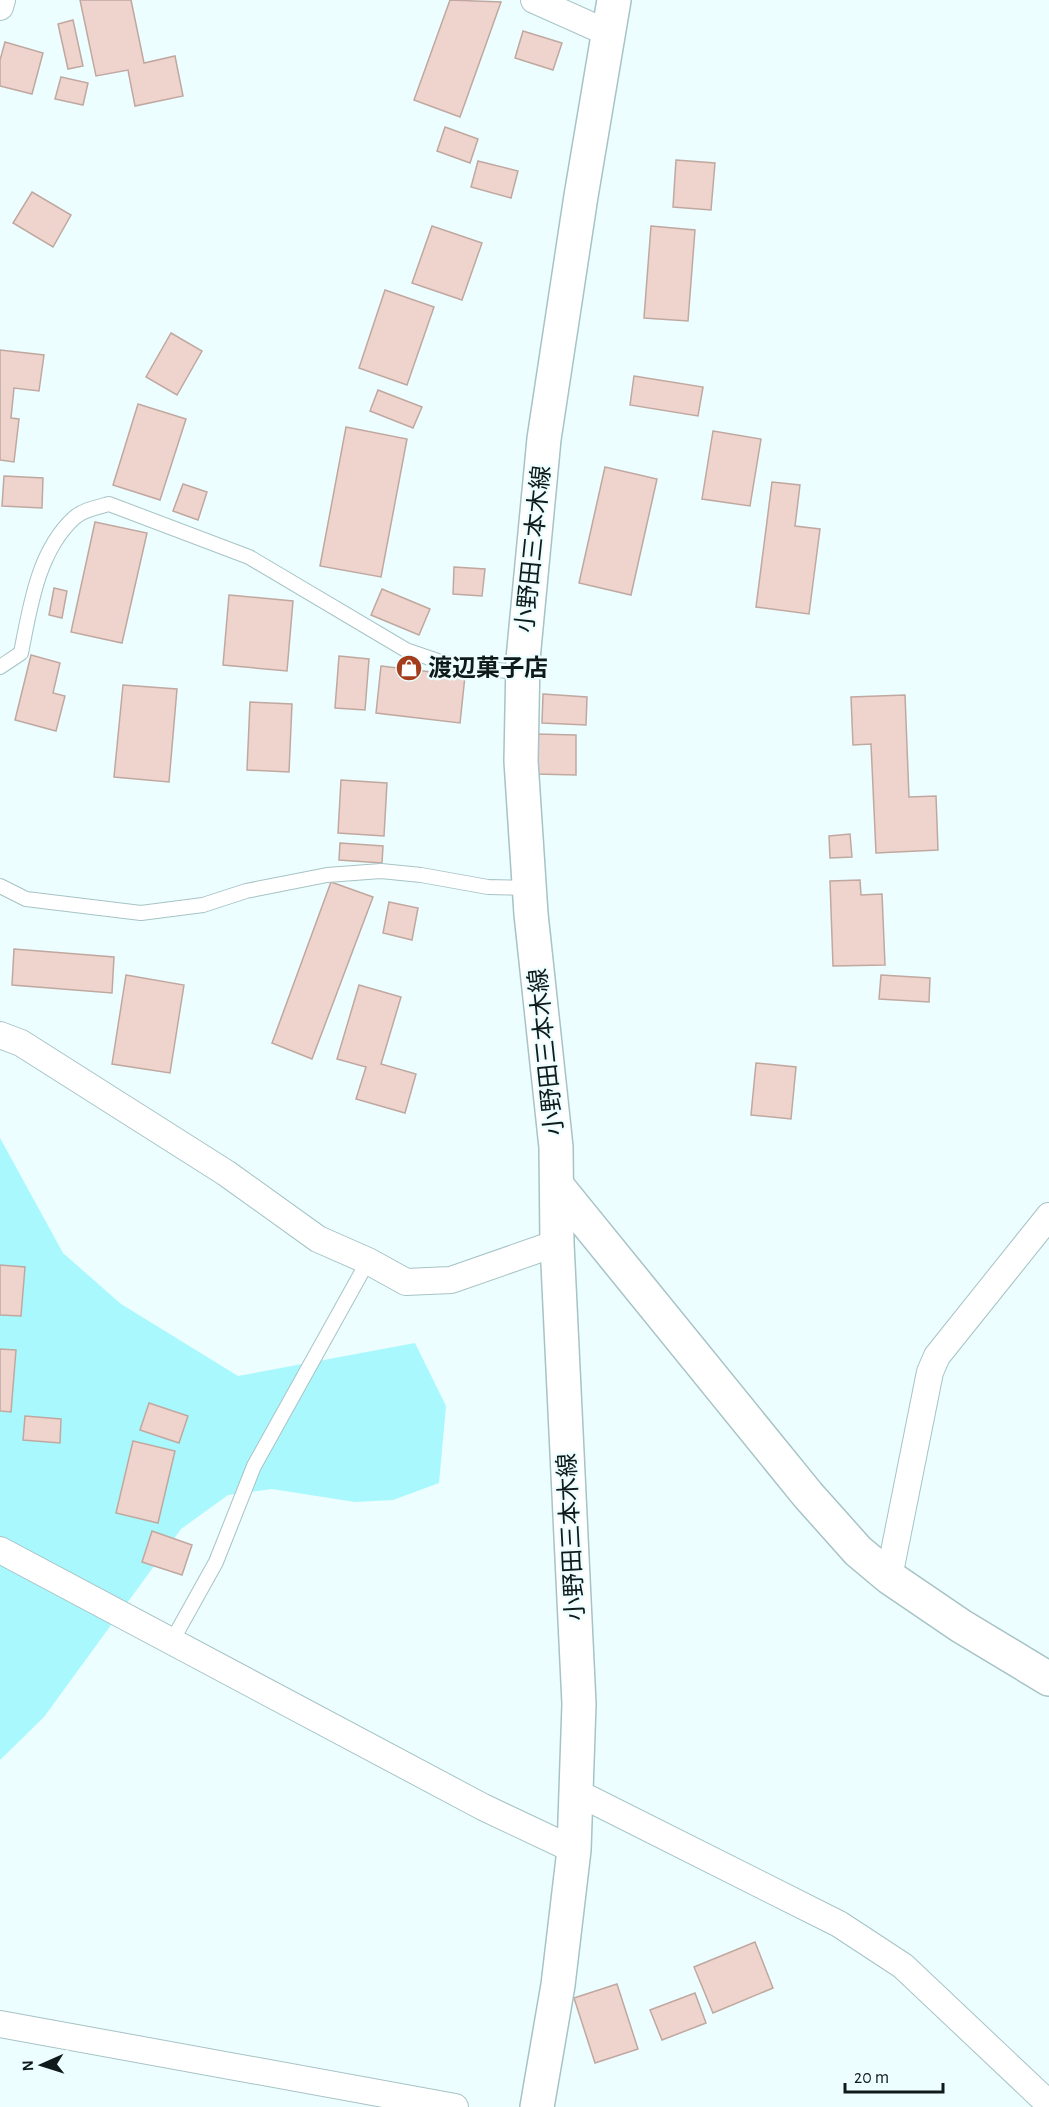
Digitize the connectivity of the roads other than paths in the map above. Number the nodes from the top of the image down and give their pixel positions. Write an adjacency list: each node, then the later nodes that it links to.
1 (534, 0): 3 (street)
2 (614, 0): 3 (main road, 小野田三本木線)
3 (608, 33): 5 (main road, 小野田三本木線)
4 (0, 667): 5 (lane)
5 (522, 673): 7 (main road, 小野田三本木線)
6 (0, 886): 7 (lane)
7 (530, 888): 9 (main road, 小野田三本木線)
8 (0, 1035): 12 (street)
9 (558, 1187): 11 (main road, 小野田三本木線); 14 (main road)
10 (1049, 1216): 14 (street)
11 (557, 1243): 12 (street); 17 (main road, 小野田三本木線)
12 (368, 1261): 15 (lane)
13 (0, 1550): 15 (street)
14 (889, 1577): 16 (main road)
15 (172, 1641): 18 (street)
16 (1049, 1679)
17 (576, 1792): 18 (main road, 小野田三本木線); 20 (street)
18 (574, 1850): 22 (main road, 小野田三本木線)
19 (0, 2024): 21 (street)
20 (1049, 2104)
21 (455, 2107)
22 (537, 2107)

